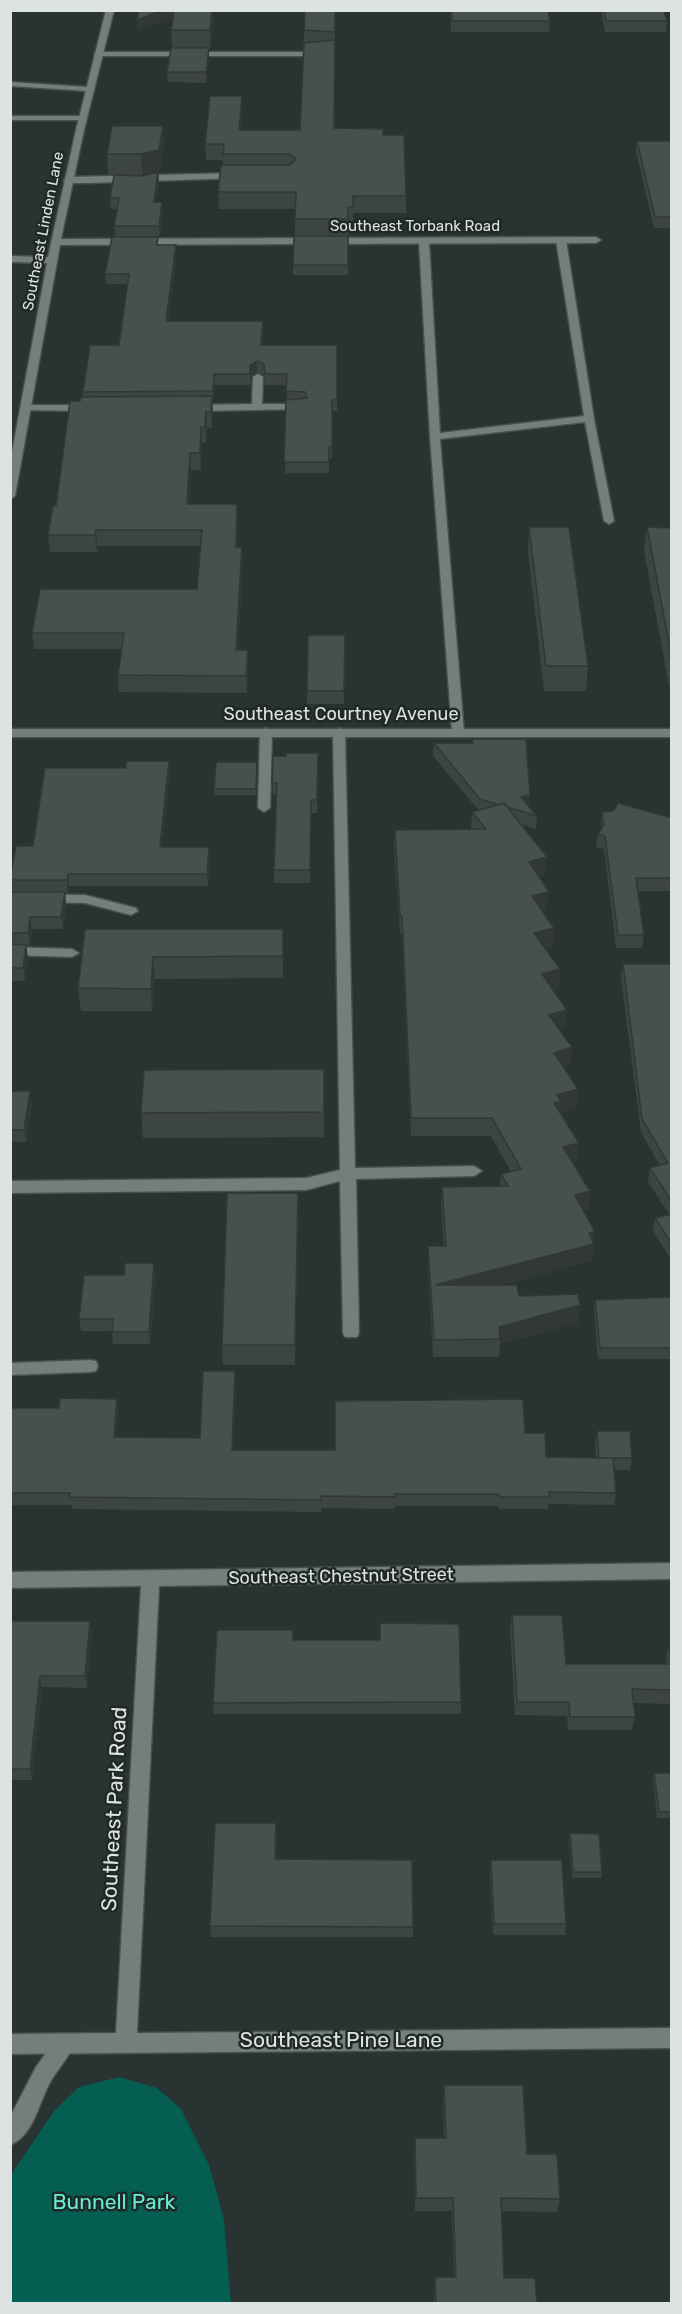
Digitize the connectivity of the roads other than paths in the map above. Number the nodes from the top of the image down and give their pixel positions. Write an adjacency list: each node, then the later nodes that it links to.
1 (110, 10): 2 (street, Southeast Linden Lane)
2 (98, 54): 3 (street); 5 (street, Southeast Linden Lane)
3 (330, 54)
4 (10, 84): 5 (street)
5 (88, 89): 7 (street, Southeast Linden Lane)
6 (10, 118): 7 (street)
7 (82, 118): 9 (street, Southeast Linden Lane)
8 (244, 176): 9 (street)
9 (68, 180): 13 (street, Southeast Linden Lane)
10 (561, 240): 11 (street, Southeast Torbank Road); 12 (street, Southeast Torbank Road); 22 (street)
11 (596, 240)
12 (424, 241): 13 (street, Southeast Torbank Road); 23 (street)
13 (55, 242): 15 (street, Southeast Linden Lane)
14 (10, 259): 15 (street)
15 (51, 260): 17 (street, Southeast Linden Lane)
16 (258, 377): 20 (street)
17 (26, 408): 18 (street); 24 (street, Southeast Linden Lane)
18 (95, 408)
19 (176, 408): 20 (street)
20 (257, 408): 21 (street)
21 (301, 408)
22 (590, 419): 23 (street); 26 (street)
23 (435, 437): 29 (street)
24 (14, 459): 25 (street, Southeast Linden Lane)
25 (10, 496)
26 (609, 521)
27 (266, 732): 28 (street, Southeast Courtney Avenue); 30 (street, Southeast Courtney Avenue); 32 (street)
28 (339, 732): 29 (street, Southeast Courtney Avenue); 38 (street)
29 (458, 732): 31 (street, Southeast Courtney Avenue)
30 (10, 733)
31 (672, 733)
32 (264, 808)
33 (10, 898): 34 (street)
34 (131, 911)
35 (10, 951): 36 (street)
36 (72, 953)
37 (474, 1171): 38 (street)
38 (348, 1174): 39 (street); 40 (street)
39 (10, 1187)
40 (351, 1333)
41 (90, 1366): 42 (street)
42 (10, 1369)
43 (672, 1571): 44 (street, Southeast Chestnut Street)
44 (150, 1578): 45 (street, Southeast Chestnut Street); 47 (street, Southeast Park Road)
45 (10, 1580)
46 (672, 2038): 47 (street, Southeast Pine Lane)
47 (126, 2042): 49 (street, Southeast Pine Lane)
48 (10, 2044): 49 (street, Southeast Pine Lane)
49 (64, 2044): 50 (street)
50 (10, 2135)

